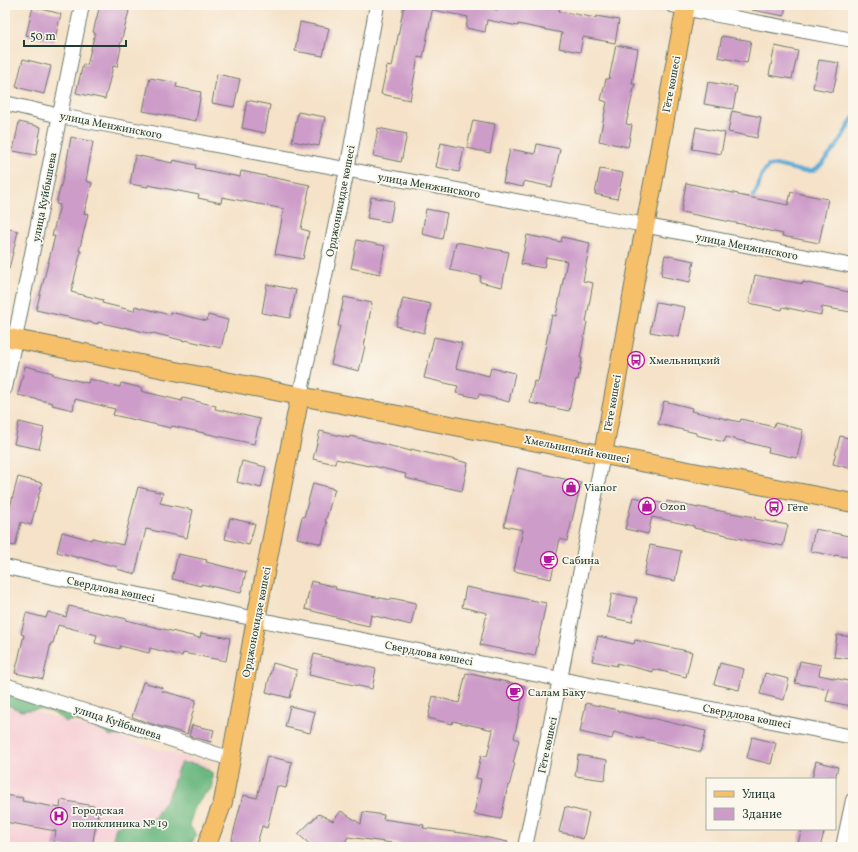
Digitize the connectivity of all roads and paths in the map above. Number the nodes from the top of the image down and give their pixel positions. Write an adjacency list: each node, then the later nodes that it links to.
1 (82, 5): 6 (street, улица Куйбышева)
2 (377, 5): 7 (street, Орджоникидзе көшесі)
3 (681, 6): 4 (street); 8 (main road, Гёте көшесі)
4 (853, 40)
5 (5, 102): 6 (street, улица Менжинского)
6 (60, 116): 7 (street, улица Менжинского); 10 (street, улица Куйбышева)
7 (347, 170): 8 (street, улица Менжинского); 12 (street, Орджоникидзе көшесі)
8 (645, 225): 9 (street, улица Менжинского); 13 (main road, Гёте көшесі)
9 (853, 266)
10 (10, 338): 11 (street, улица Куйбышева); 12 (main road, Хмельницкий көшесі)
11 (5, 388)
12 (300, 396): 13 (main road, Хмельницкий көшесі); 16 (main road, Орджонокидзе көшесі)
13 (603, 454): 14 (main road, Хмельницкий көшесі); 17 (street, Гёте көшесі)
14 (853, 503)
15 (5, 567): 16 (street, Свердлова көшесі)
16 (256, 619): 17 (street, Свердлова көшесі); 20 (main road, Орджонокидзе көшесі)
17 (560, 679): 19 (street, Свердлова көшесі); 23 (street, Гёте көшесі)
18 (5, 685): 20 (street, улица Куйбышева)
19 (853, 737)
20 (231, 759): 22 (main road, Орджонокидзе көшесі)
21 (853, 800): 24 (street)
22 (206, 847)
23 (525, 847)
24 (843, 847)

